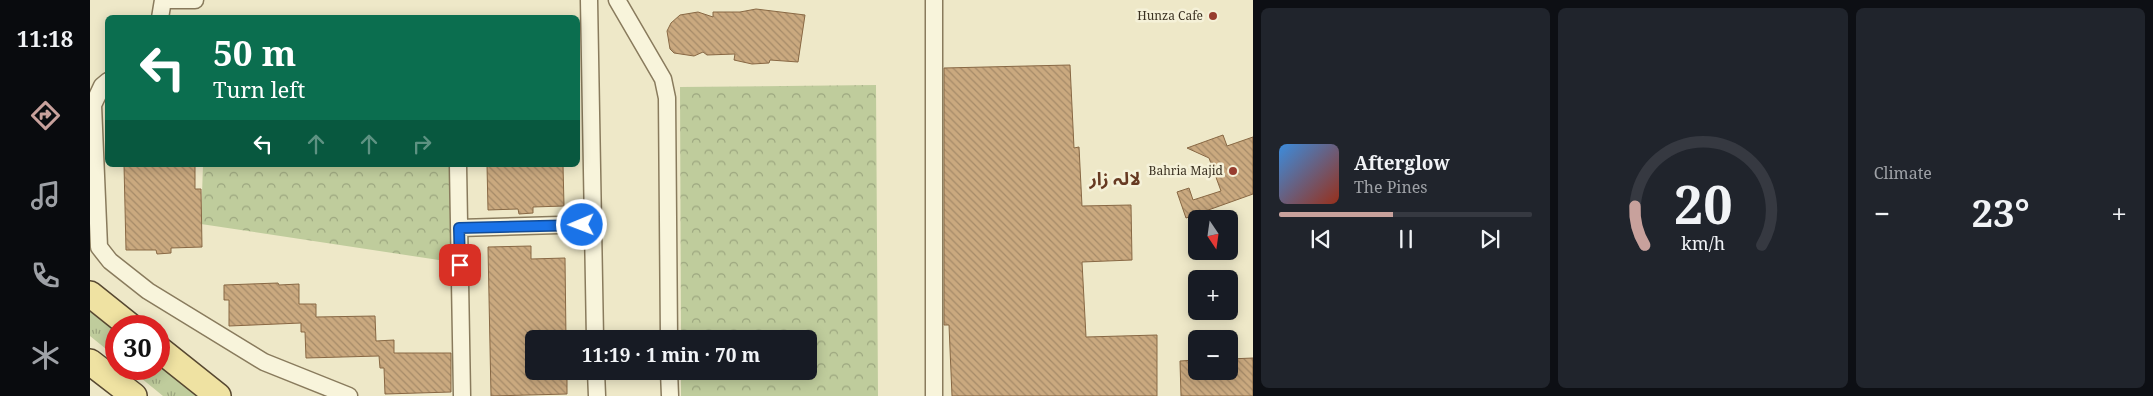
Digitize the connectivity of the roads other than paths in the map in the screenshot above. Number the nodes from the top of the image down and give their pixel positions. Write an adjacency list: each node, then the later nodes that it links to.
1 (163, 0): 2 (street); 6 (street)
2 (195, 0)
3 (589, 0): 9 (street)
4 (617, 0): 14 (street)
5 (934, 0): 25 (street)
6 (160, 15)
7 (105, 84): 21 (street)
8 (458, 167): 10 (street)
9 (593, 224): 10 (street); 13 (street)
10 (459, 228): 22 (street)
11 (90, 294): 12 (main road)
12 (116, 315)
13 (596, 330)
14 (669, 330)
15 (170, 358): 20 (main road)
16 (90, 362): 19 (main road)
17 (596, 380): 23 (street)
18 (669, 380): 24 (street)
19 (134, 396)
20 (218, 396)
21 (349, 396)
22 (462, 396)
23 (597, 396)
24 (670, 396)
25 (934, 396)

